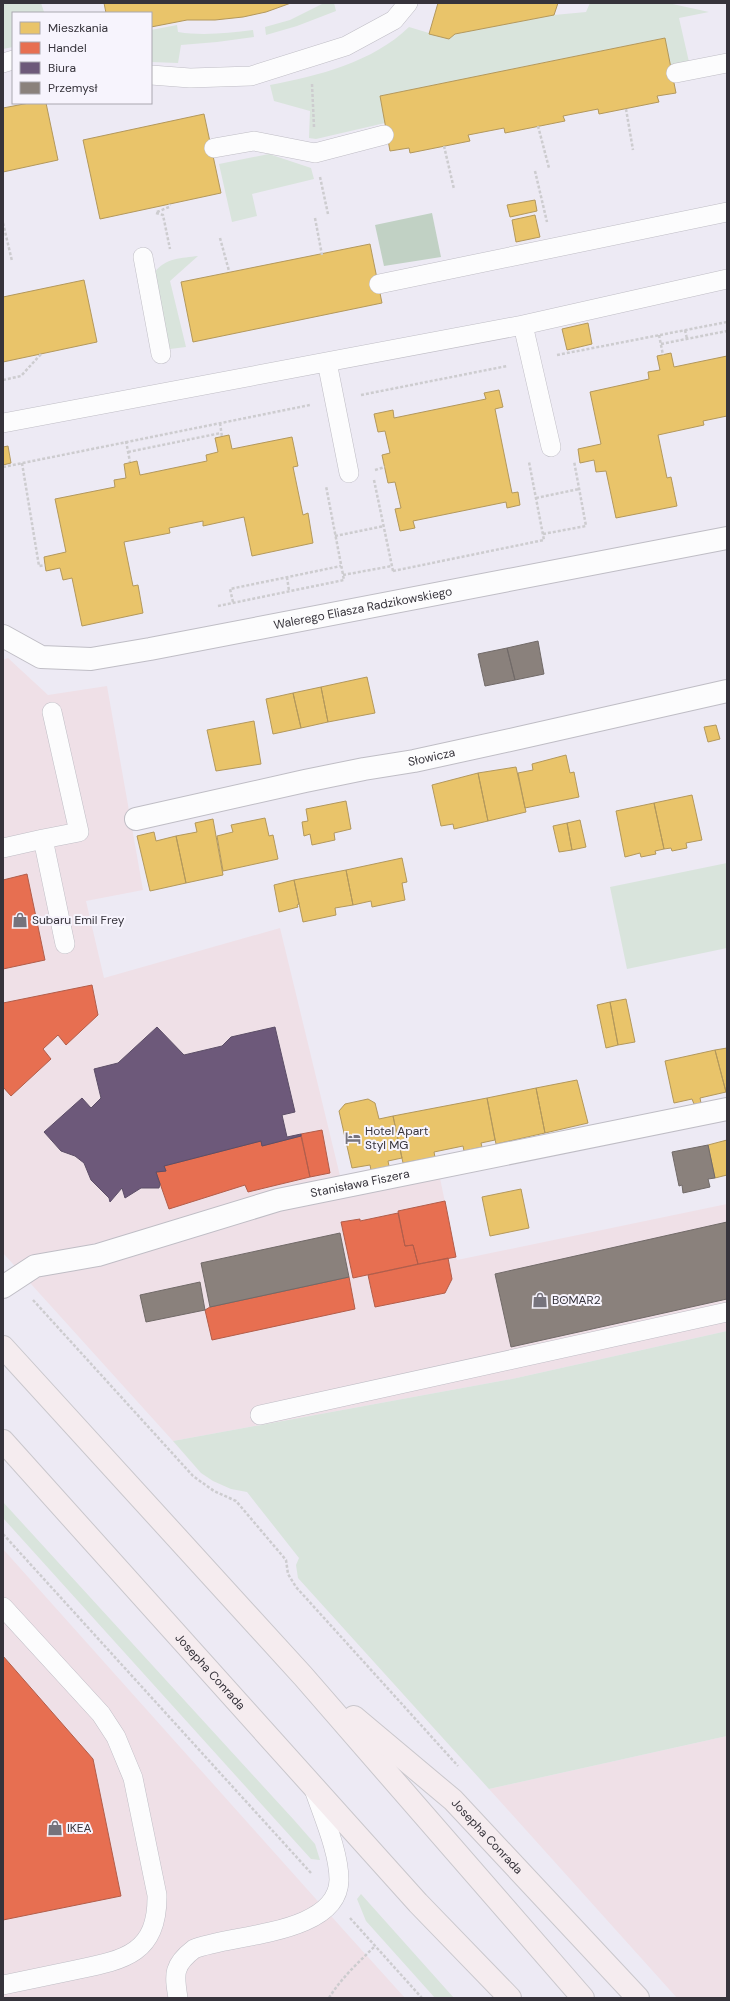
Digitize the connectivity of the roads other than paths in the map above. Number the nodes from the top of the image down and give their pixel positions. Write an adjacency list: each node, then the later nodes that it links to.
1 (408, 3): 4 (lane)
2 (727, 63): 3 (lane)
3 (676, 73)
4 (152, 76)
5 (384, 135): 6 (lane)
6 (214, 148)
7 (727, 212): 10 (lane)
8 (143, 257): 12 (lane)
9 (727, 279): 11 (lane)
10 (379, 284)
11 (523, 325): 13 (lane); 15 (lane)
12 (161, 354)
13 (328, 370): 14 (lane); 16 (lane)
14 (3, 423)
15 (551, 447)
16 (349, 473)
17 (727, 538): 18 (street, Walerego Eliasza Radzikowskiego)
18 (3, 636)
19 (727, 690): 21 (street, Słowicza)
20 (52, 712): 22 (lane)
21 (136, 819)
22 (44, 839): 23 (lane); 24 (lane)
23 (3, 848)
24 (66, 944)
25 (727, 1109): 26 (street, Stanisława Fiszera)
26 (9, 1283)
27 (727, 1312): 29 (lane)
28 (3, 1347): 32 (main road, Josepha Conrada)
29 (260, 1415)
30 (3, 1441): 33 (main road, Josepha Conrada)
31 (3, 1607): 35 (lane)
32 (303, 1676): 39 (main road, Josepha Conrada); 40 (main road, Josepha Conrada)
33 (314, 1787): 34 (main road, Josepha Conrada); 36 (lane)
34 (418, 1903): 37 (main road, Josepha Conrada); 38 (main road, Josepha Conrada)
35 (3, 1985)
36 (178, 1998)
37 (490, 1998)
38 (510, 1998)
39 (583, 1998)
40 (638, 1998)

